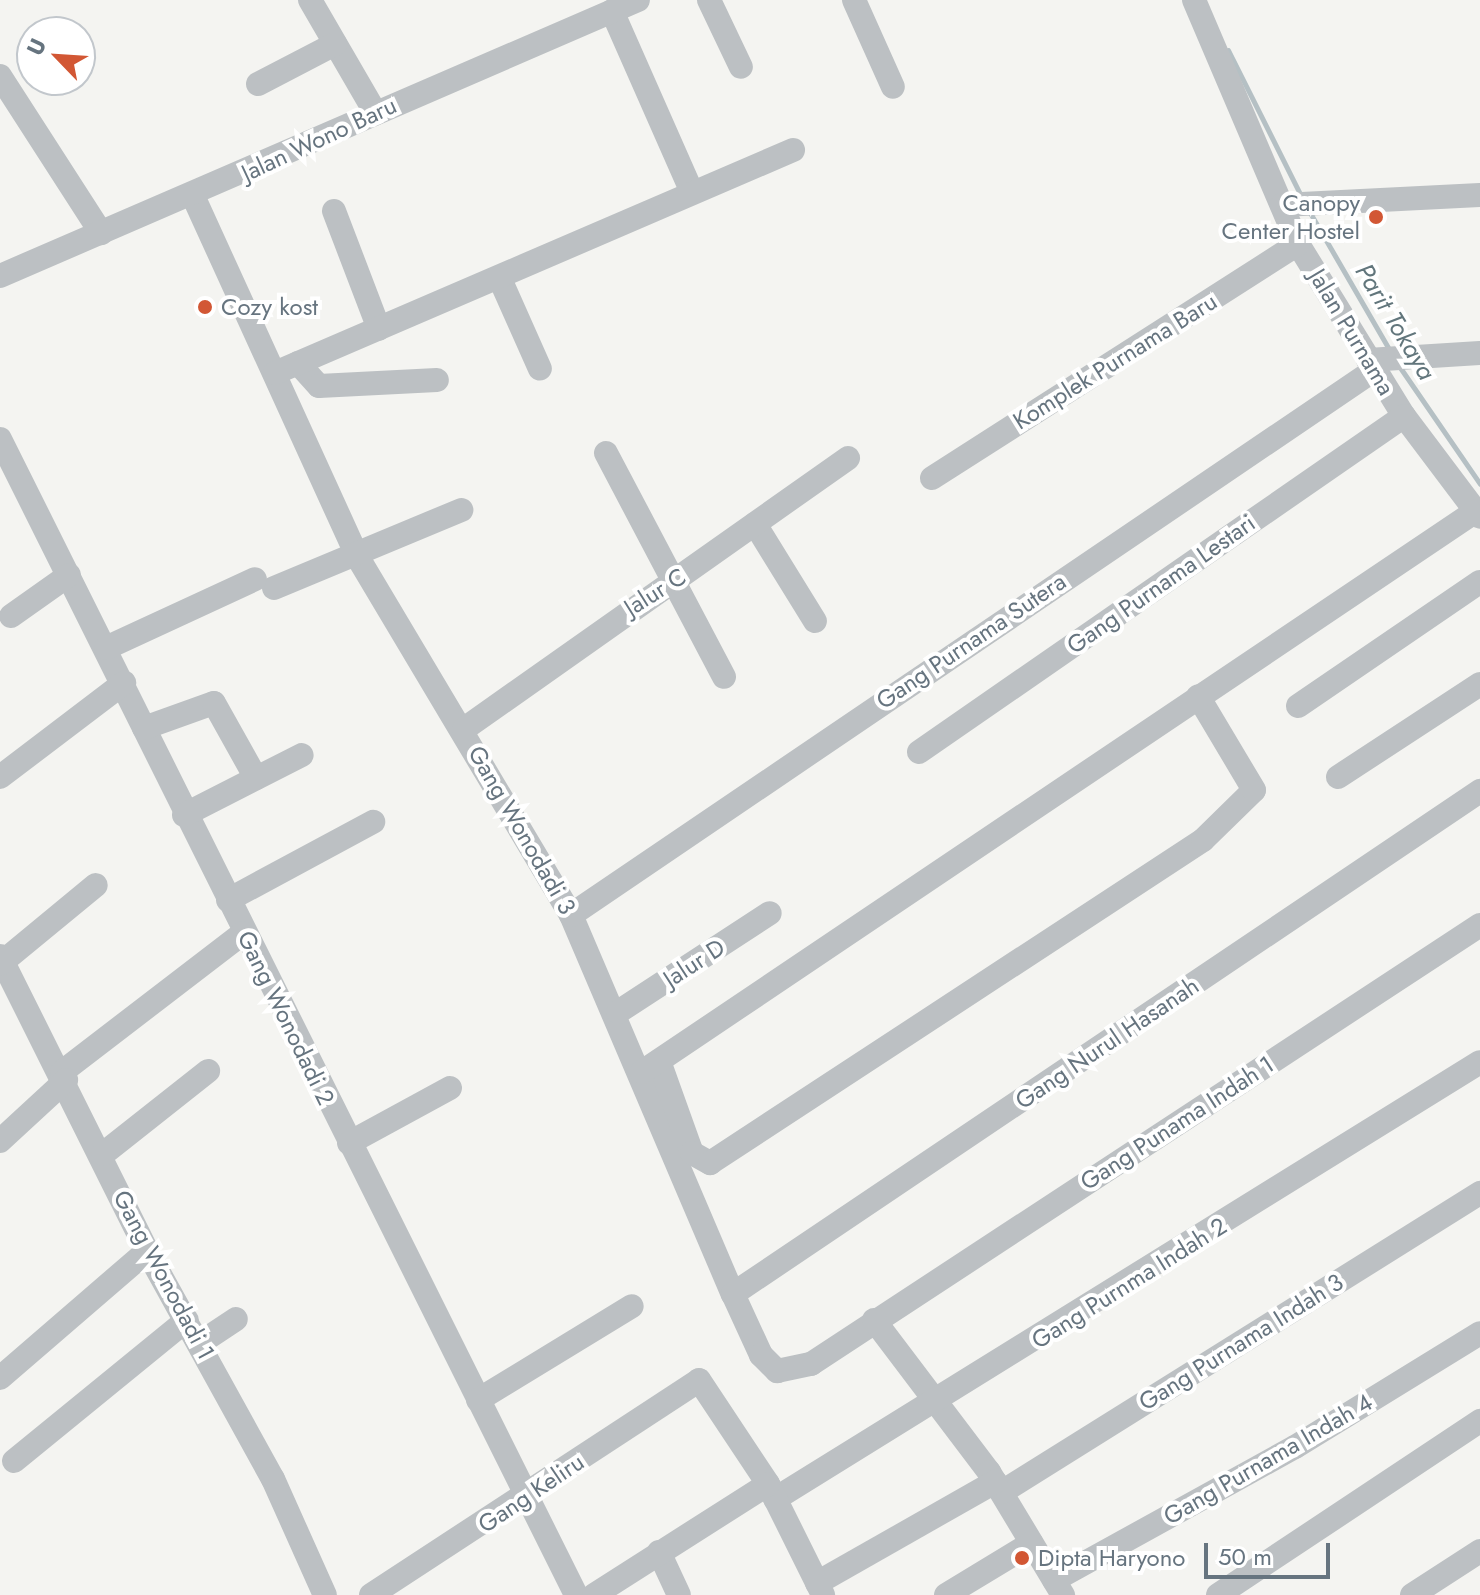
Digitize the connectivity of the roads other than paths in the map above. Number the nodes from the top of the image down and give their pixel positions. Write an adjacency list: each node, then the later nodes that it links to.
1 (310, 0): 7 (street)
2 (638, 0): 6 (street, Jalan Wono Baru)
3 (709, 0): 8 (street)
4 (854, 0): 11 (street)
5 (1198, 1): 17 (street, Jalan Purnama)
6 (604, 9): 12 (street, Jalan Wono Baru); 14 (street)
7 (335, 44): 10 (street); 12 (street)
8 (741, 67)
9 (0, 76): 19 (street)
10 (258, 84)
11 (893, 87)
12 (375, 112): 16 (street, Jalan Wono Baru)
13 (793, 150): 14 (street)
14 (692, 192): 22 (street)
15 (1480, 195): 17 (street)
16 (194, 198): 19 (street, Jalan Wono Baru); 28 (street, Gang Wonodadi 3)
17 (1286, 204): 20 (street, Jalan Purnama)
18 (334, 211): 23 (street)
19 (101, 233): 21 (street, Jalan Wono Baru)
20 (1298, 244): 25 (street, Jalan Purnama); 34 (street, Komplek Purnama Baru)
21 (0, 276)
22 (500, 279): 23 (street); 27 (street)
23 (379, 329): 26 (street)
24 (1480, 353): 25 (street)
25 (1382, 361): 30 (street, Jalan Purnama); 63 (street, Gang Purnama Sutera)
26 (298, 363): 28 (street); 29 (street)
27 (540, 369)
28 (275, 373): 38 (street, Gang Wonodadi 3)
29 (437, 380)
30 (1404, 416): 36 (street, Jalan Purnama); 52 (street, Gang Purnama Lestari)
31 (0, 439): 39 (street, Gang Wonodadi 2)
32 (606, 453): 40 (street)
33 (848, 458): 37 (street, Jalur C)
34 (932, 478)
35 (461, 510): 38 (street)
36 (1478, 514): 48 (street)
37 (755, 524): 40 (street, Jalur C); 43 (street)
38 (357, 556): 44 (street); 51 (street, Gang Wonodadi 3)
39 (69, 575): 42 (street); 44 (street, Gang Wonodadi 2)
40 (674, 582): 45 (street); 51 (street, Jalur C)
41 (1480, 582): 49 (street)
42 (11, 616)
43 (815, 621)
44 (106, 648): 46 (street, Gang Wonodadi 2)
45 (724, 677)
46 (124, 683): 50 (street, Gang Wonodadi 2); 54 (street)
47 (1480, 684): 55 (street)
48 (1198, 696): 69 (street); 69 (street)
49 (1298, 706)
50 (144, 728): 56 (street); 58 (street, Gang Wonodadi 2)
51 (464, 729): 63 (street, Gang Wonodadi 3)
52 (919, 752)
53 (302, 755): 56 (street)
54 (0, 777)
55 (1338, 777)
56 (256, 778): 58 (street)
57 (1480, 791): 78 (street, Gang Nurul Hasanah)
58 (184, 815): 61 (street, Gang Wonodadi 2)
59 (373, 822): 61 (street)
60 (96, 885): 66 (street)
61 (228, 900): 65 (street, Gang Wonodadi 2)
62 (770, 913): 67 (street, Jalur D)
63 (571, 915): 67 (street, Gang Wonodadi 3)
64 (1480, 925): 82 (street, Gang Punama Indah 1)
65 (243, 933): 71 (street); 74 (street, Gang Wonodadi 2)
66 (1, 960): 71 (street, Gang Wonodadi 1)
67 (618, 1012): 69 (street, Gang Wonodadi 3)
68 (1480, 1062): 87 (street, Gang Purnma Indah 2)
69 (650, 1066): 78 (street, Gang Wonodadi 3)
70 (208, 1071): 75 (street)
71 (64, 1076): 73 (street); 75 (street, Gang Wonodadi 1)
72 (450, 1088): 74 (street)
73 (0, 1141)
74 (349, 1143): 86 (street, Gang Wonodadi 2)
75 (103, 1154): 77 (street, Gang Wonodadi 1)
76 (1480, 1193): 90 (street, Gang Purnama Indah 3)
77 (147, 1251): 81 (street, Gang Wonodadi 1); 85 (street)
78 (733, 1294): 82 (street, Gang Wonodadi 3)
79 (632, 1306): 86 (street)
80 (236, 1319): 84 (street)
81 (187, 1320): 84 (street, Gang Wonodadi 1); 89 (street)
82 (874, 1320): 87 (street)
83 (1480, 1333): 96 (street, Gang Purnama Indah 4)
84 (200, 1343): 98 (street, Gang Wonodadi 1)
85 (0, 1378)
86 (478, 1400): 92 (street, Gang Wonodadi 2)
87 (937, 1403): 90 (street); 91 (street, Gang Purnma Indah 2)
88 (1480, 1421): 104 (street)
89 (14, 1461)
90 (998, 1487): 93 (street); 97 (street, Gang Purnama Indah 3)
91 (771, 1492): 92 (street, Gang Keliru); 95 (street, Gang Purnma Indah 2); 97 (street)
92 (529, 1497): 99 (street, Gang Keliru); 100 (street, Gang Wonodadi 2)
93 (1032, 1543): 96 (street); 103 (street)
94 (1480, 1551): 105 (street)
95 (659, 1552): 101 (street, Gang Purnma Indah 2); 102 (street)
96 (1058, 1587)
97 (820, 1589)
98 (325, 1595)
99 (371, 1595)
100 (576, 1595)
101 (594, 1595)
102 (679, 1595)
103 (946, 1595)
104 (1218, 1595)
105 (1412, 1595)

